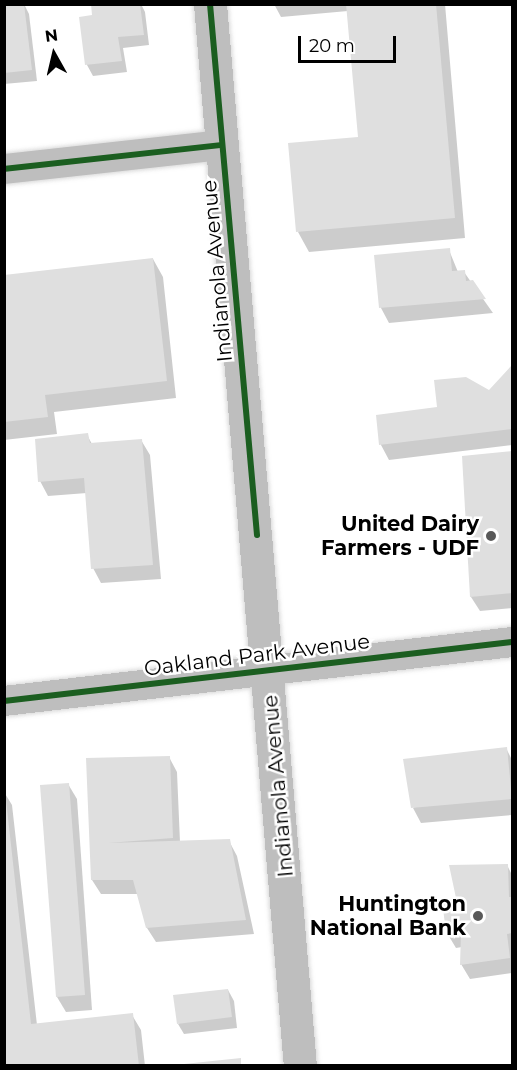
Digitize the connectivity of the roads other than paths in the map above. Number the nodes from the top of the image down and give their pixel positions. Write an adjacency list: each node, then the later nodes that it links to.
1 (210, 4): 2 (main road, Indianola Avenue)
2 (222, 145): 3 (street); 5 (main road, Indianola Avenue)
3 (4, 169)
4 (513, 642): 5 (street, Oakland Park Avenue)
5 (268, 670): 6 (street, Oakland Park Avenue); 7 (main road, Indianola Avenue)
6 (4, 701)
7 (300, 1065)

